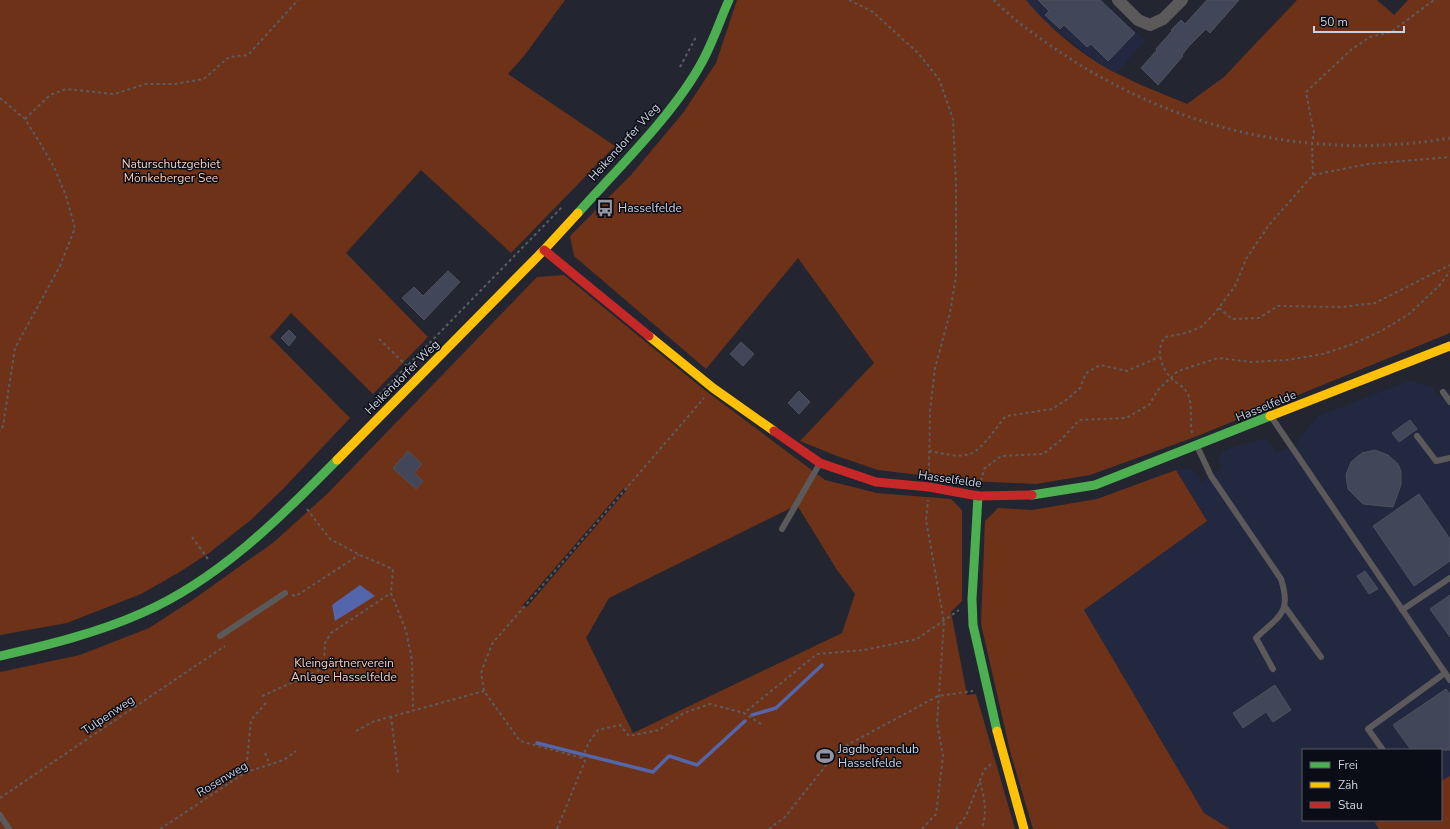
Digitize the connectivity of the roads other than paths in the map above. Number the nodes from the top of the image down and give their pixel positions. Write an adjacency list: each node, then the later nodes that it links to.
1 (729, 0): 4 (street, Heikendorfer Weg)
2 (1118, 0): 3 (street)
3 (1182, 0)
4 (544, 250): 12 (street, Hasselfelde); 20 (street, Heikendorfer Weg)
5 (1450, 346): 8 (street, Hasselfelde)
6 (1443, 392): 7 (lane)
7 (1450, 402)
8 (1271, 417): 10 (street, Hasselfelde); 18 (lane)
9 (1417, 436): 11 (lane)
10 (1196, 446): 13 (street, Hasselfelde); 17 (lane)
11 (1450, 458)
12 (820, 463): 13 (street, Hasselfelde); 14 (lane)
13 (978, 496): 28 (street)
14 (782, 529)
15 (1450, 578): 18 (lane)
16 (285, 593): 19 (lane)
17 (1285, 607): 21 (lane); 22 (lane)
18 (1402, 610): 23 (lane)
19 (220, 636)
20 (0, 656)
21 (1321, 657)
22 (1273, 669)
23 (1445, 673): 24 (lane); 25 (lane)
24 (1450, 680)
25 (1382, 749)
26 (0, 815): 27 (lane)
27 (9, 829)
28 (1024, 829)

